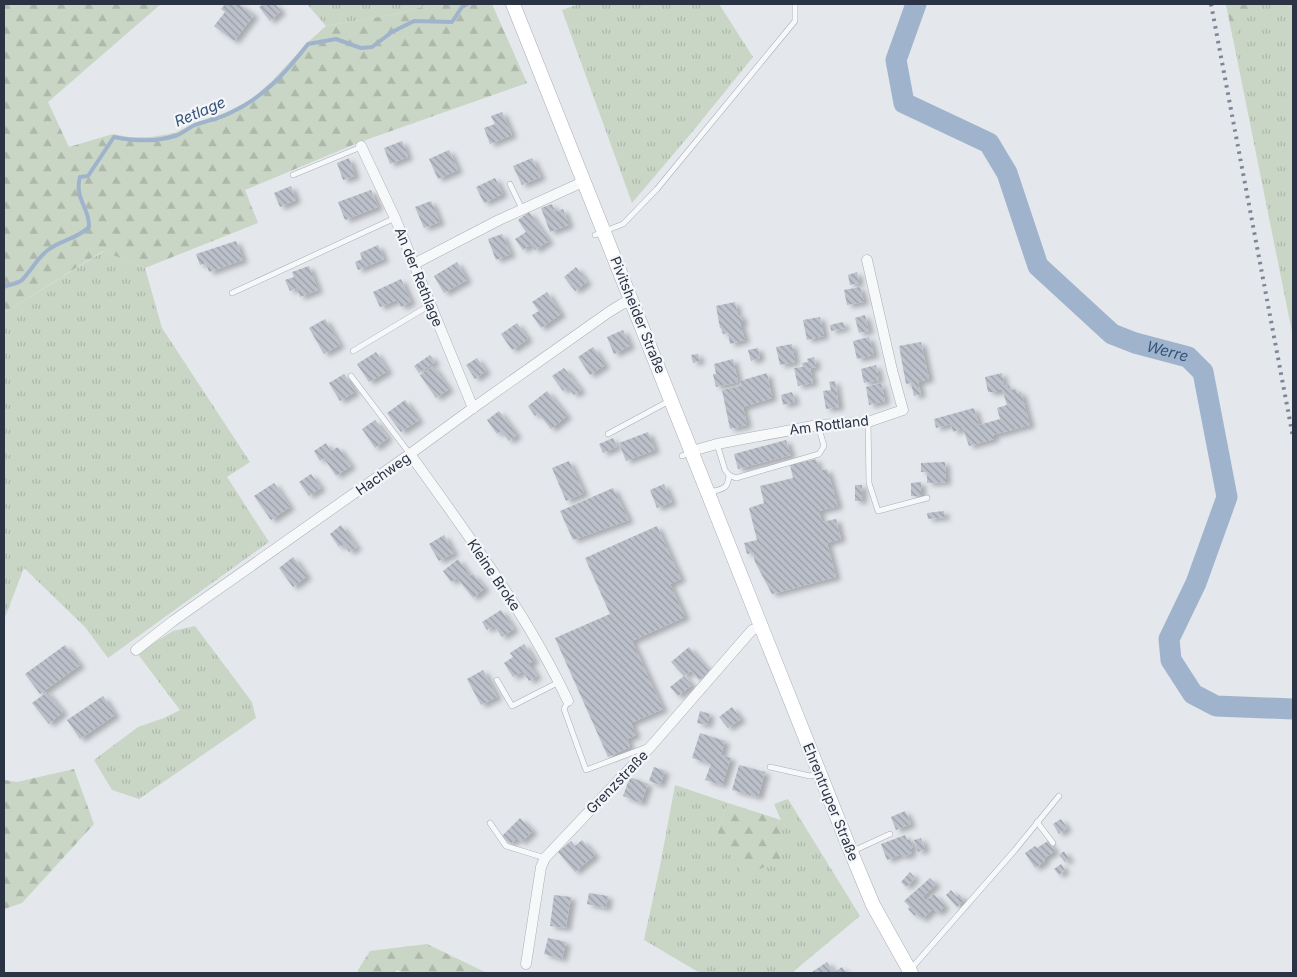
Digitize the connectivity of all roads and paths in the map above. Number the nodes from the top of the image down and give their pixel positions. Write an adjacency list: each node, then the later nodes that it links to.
1 (513, 4): 5 (main road, Pivitsheider Straße)
2 (795, 4): 9 (lane)
3 (362, 146): 4 (lane); 8 (street, An der Rethlage)
4 (293, 174)
5 (584, 181): 7 (street); 9 (main road, Pivitsheider Straße)
6 (510, 184): 7 (lane)
7 (522, 210): 11 (street)
8 (395, 218): 11 (street, An der Rethlage); 12 (lane)
9 (599, 233): 13 (main road, Pivitsheider Straße)
10 (867, 260): 19 (street, Am Rottland)
11 (414, 264): 14 (street, An der Rethlage)
12 (232, 293)
13 (632, 300): 17 (main road, Pivitsheider Straße); 18 (street, Hachweg)
14 (430, 305): 15 (lane); 18 (street, An der Rethlage)
15 (353, 351)
16 (351, 376): 24 (lane)
17 (671, 400): 21 (lane); 23 (main road, Pivitsheider Straße)
18 (472, 408): 24 (street, Hachweg)
19 (868, 422): 20 (street, Am Rottland); 27 (lane)
20 (818, 425): 22 (street, Am Rottland); 25 (lane)
21 (608, 434)
22 (717, 444): 23 (street, Am Rottland); 25 (lane)
23 (687, 453): 26 (main road, Pivitsheider Straße)
24 (410, 454): 29 (street, Hachweg); 31 (street, Kleine Broke)
25 (728, 475): 26 (lane)
26 (708, 492): 28 (main road, Pivitsheider Straße)
27 (927, 498)
28 (761, 626): 33 (street, Grenzstraße); 35 (main road, Ehrentruper Straße)
29 (136, 650)
30 (497, 680): 31 (lane)
31 (560, 682): 32 (street, Kleine Broke)
32 (568, 700): 33 (lane)
33 (652, 745): 42 (street, Grenzstraße)
34 (770, 767): 35 (lane)
35 (820, 773): 41 (main road, Ehrentruper Straße)
36 (1059, 796): 37 (lane)
37 (1037, 822): 40 (lane); 44 (lane)
38 (490, 823): 42 (lane)
39 (890, 834): 41 (lane)
40 (1053, 842)
41 (851, 852): 44 (main road, Ehrentruper Straße)
42 (545, 858): 43 (street, Grenzstraße)
43 (526, 964)
44 (909, 972)

